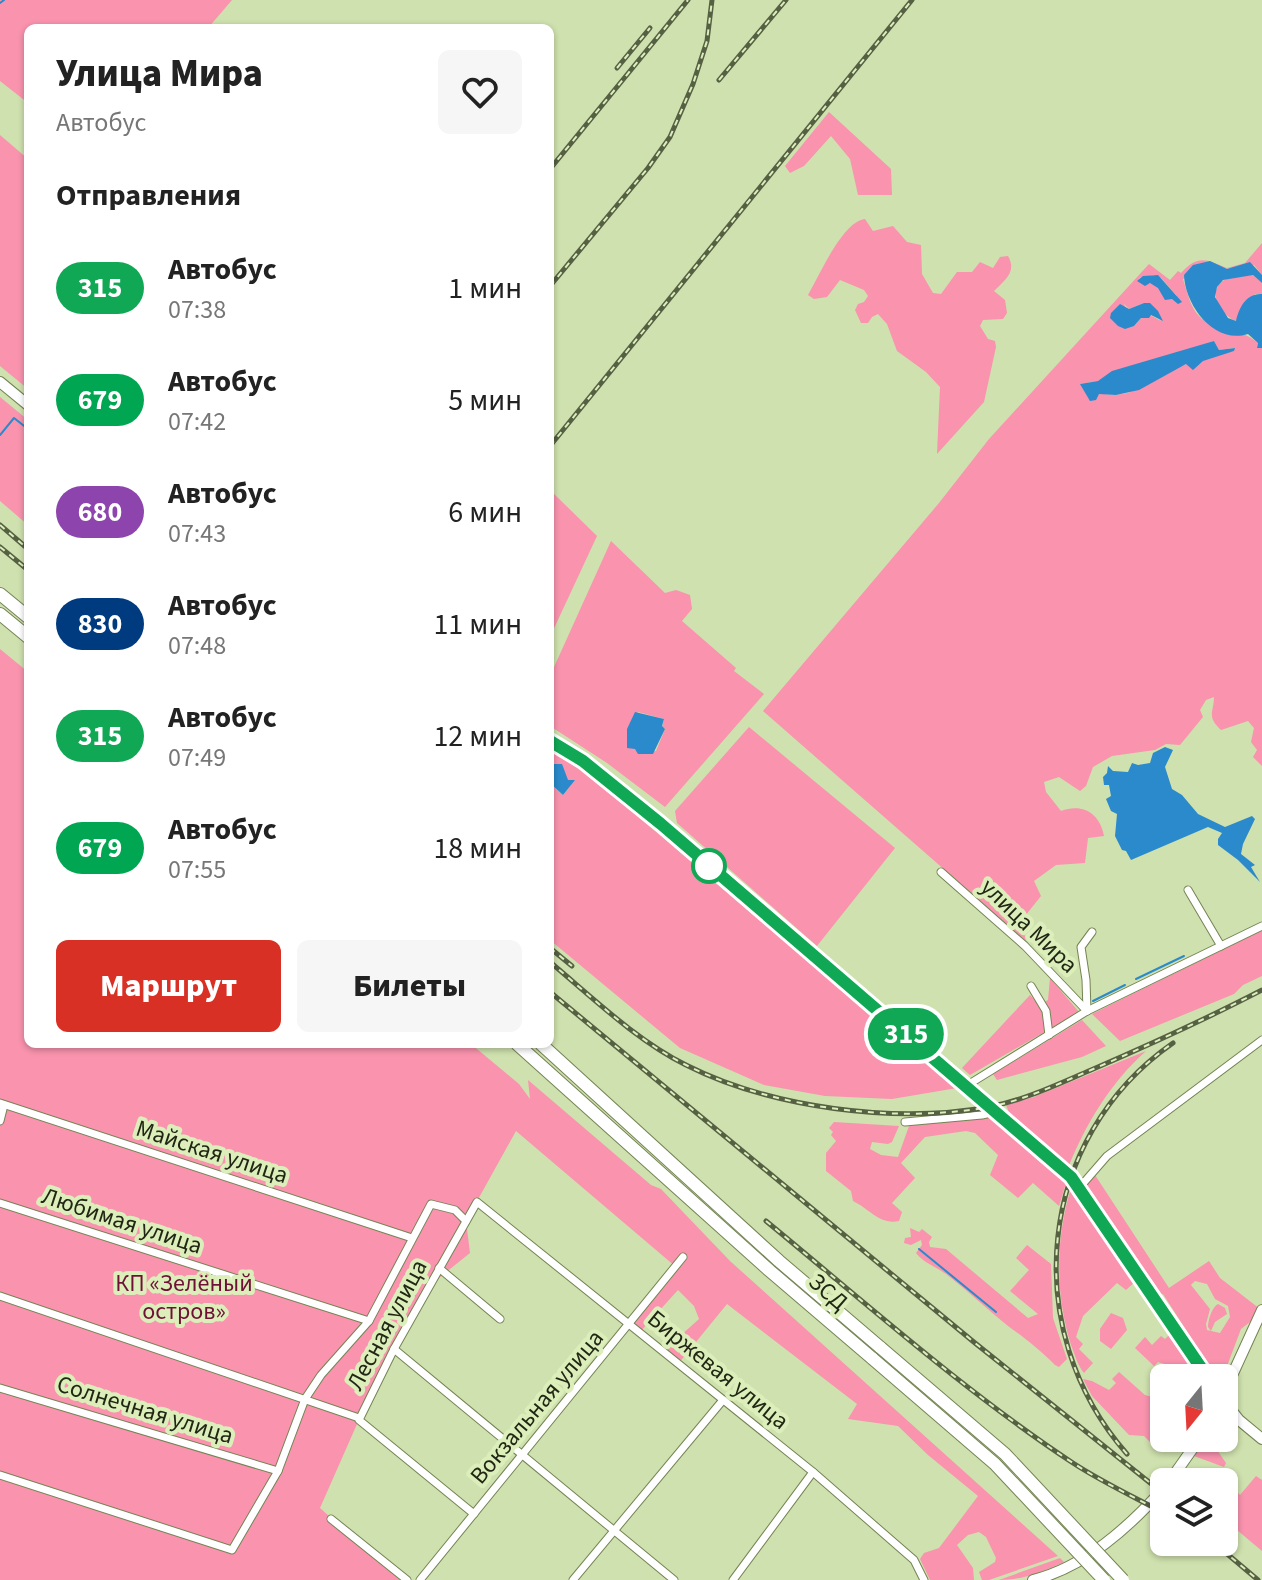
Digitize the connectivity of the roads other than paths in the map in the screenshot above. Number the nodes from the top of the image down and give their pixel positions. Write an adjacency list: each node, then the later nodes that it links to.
1 (0, 382): 2 (main road)
2 (24, 402)
3 (0, 594): 5 (highway)
4 (0, 614): 6 (highway)
5 (24, 614)
6 (24, 634)
7 (554, 743): 19 (main road)
8 (941, 872): 14 (street, улица Мира)
9 (1188, 890): 12 (street)
10 (1262, 926): 12 (street)
11 (1092, 932): 14 (street)
12 (1221, 946): 14 (street)
13 (1031, 986): 15 (street)
14 (1087, 1011): 15 (street)
15 (1049, 1035): 19 (street)
16 (1262, 1040): 24 (street)
17 (521, 1048): 60 (highway, ЗСД, bridge)
18 (545, 1048): 61 (highway, ЗСД, bridge)
19 (966, 1086): 21 (main road)
20 (2, 1104): 22 (street); 28 (street, Майская улица)
21 (995, 1112): 23 (street); 24 (main road)
22 (0, 1121)
23 (905, 1122)
24 (1080, 1187): 37 (main road)
25 (477, 1202): 27 (street, Лесная улица); 35 (street, Биржевая улица)
26 (0, 1203): 34 (street, Любимая улица)
27 (466, 1221): 28 (street); 30 (street, Лесная улица)
28 (412, 1238): 34 (street)
29 (683, 1257): 35 (street, Вокзальная улица)
30 (439, 1268): 33 (street); 36 (street, Лесная улица)
31 (0, 1296): 40 (street)
32 (1262, 1310): 38 (main road)
33 (500, 1319)
34 (369, 1321): 40 (street)
35 (631, 1325): 41 (street, Биржевая улица); 45 (street, Вокзальная улица)
36 (394, 1349): 42 (street, Лесная улица); 45 (street)
37 (1199, 1364)
38 (1237, 1364)
39 (0, 1388): 46 (street, Солнечная улица)
40 (305, 1399): 42 (street); 46 (street)
41 (723, 1400): 47 (street, Биржевая улица); 52 (street)
42 (359, 1418): 50 (street, Лесная улица)
43 (1238, 1419): 44 (main road)
44 (1262, 1439)
45 (523, 1456): 50 (street, Вокзальная улица); 52 (street)
46 (278, 1471): 48 (street)
47 (813, 1472): 57 (street); 58 (street, Биржевая улица)
48 (0, 1475)
49 (1150, 1504): 59 (main road)
50 (474, 1514): 54 (street, Вокзальная улица)
51 (331, 1519): 53 (street)
52 (614, 1531): 55 (street); 56 (street)
53 (407, 1580)
54 (420, 1580)
55 (573, 1580)
56 (674, 1580)
57 (733, 1580)
58 (924, 1580)
59 (1033, 1580)
60 (1104, 1580)
61 (1123, 1580)

